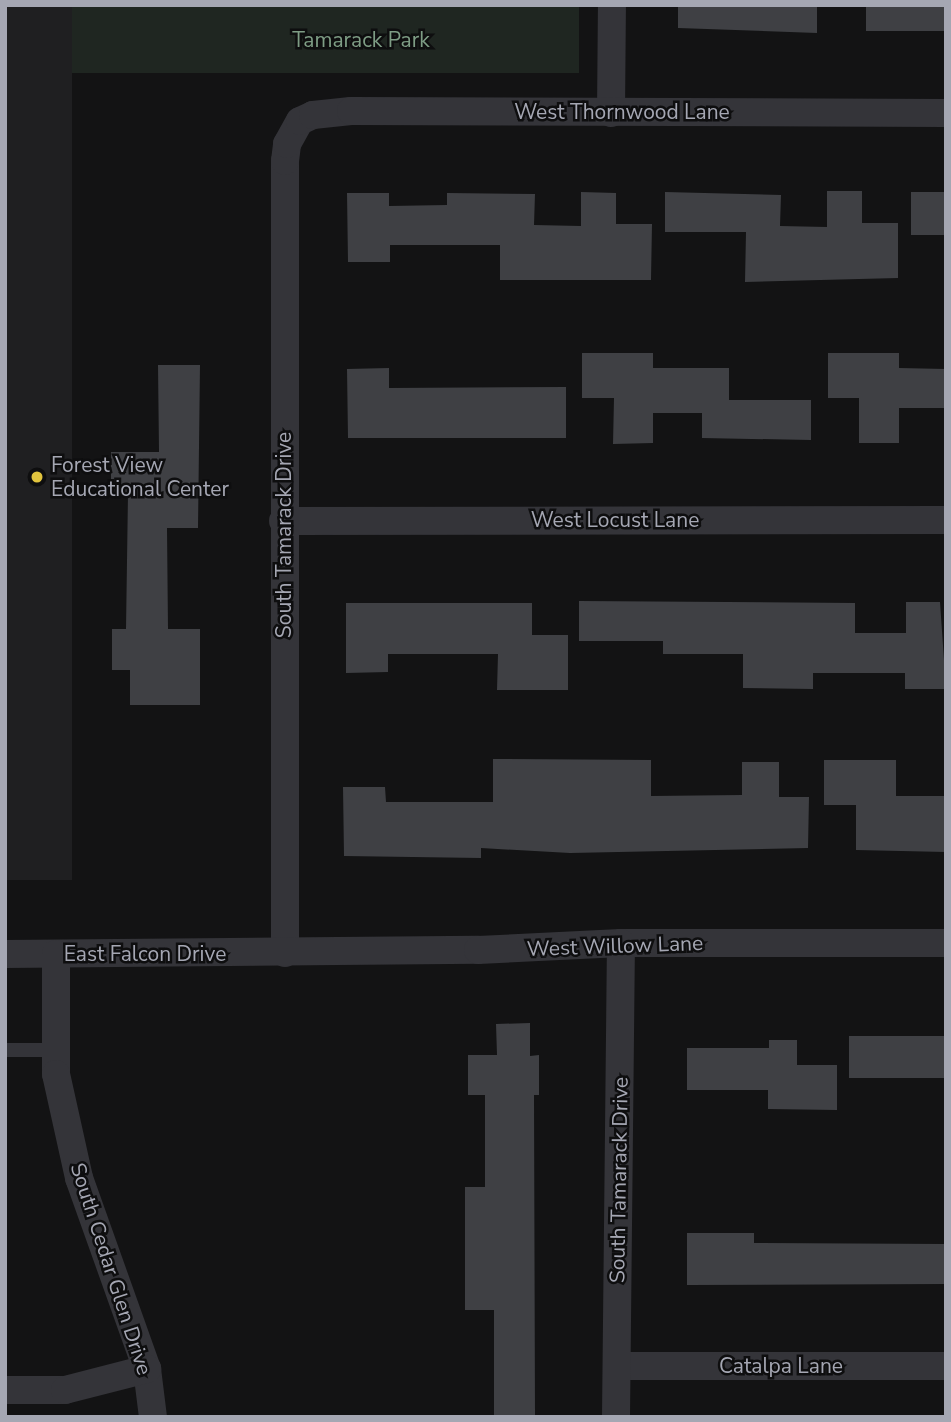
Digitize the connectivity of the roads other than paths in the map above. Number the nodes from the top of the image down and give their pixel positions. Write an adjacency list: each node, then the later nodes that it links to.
1 (612, 5): 2 (street)
2 (611, 113): 3 (street, West Thornwood Lane); 4 (street, West Thornwood Lane)
3 (946, 113)
4 (300, 121): 6 (street, South Tamarack Drive)
5 (946, 520): 6 (street, West Locust Lane)
6 (284, 521): 9 (street, South Tamarack Drive)
7 (621, 943): 8 (street, West Willow Lane); 9 (street, West Willow Lane); 14 (street, South Tamarack Drive)
8 (946, 943)
9 (285, 953): 11 (street, East Falcon Drive)
10 (5, 954): 11 (street, East Falcon Drive)
11 (56, 954): 13 (street, South Cedar Glen Drive)
12 (5, 1050): 13 (lane)
13 (57, 1050): 16 (street, South Cedar Glen Drive)
14 (617, 1366): 15 (street, Catalpa Lane); 19 (street, South Tamarack Drive)
15 (946, 1366)
16 (147, 1369): 17 (street); 18 (street, South Cedar Glen Drive)
17 (5, 1390)
18 (153, 1417)
19 (616, 1417)

